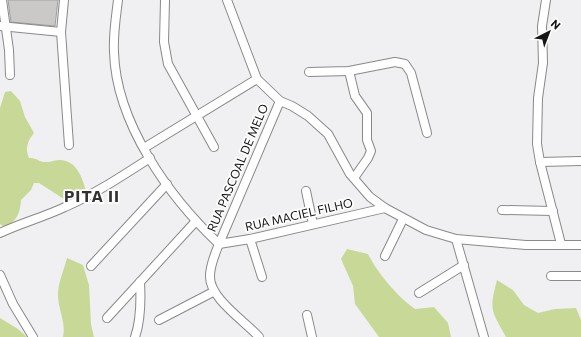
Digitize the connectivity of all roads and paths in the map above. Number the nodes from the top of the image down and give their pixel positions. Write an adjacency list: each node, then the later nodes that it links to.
1 (2, 0): 7 (street)
2 (64, 0): 8 (street)
3 (118, 0): 18 (street)
4 (165, 0): 14 (street)
5 (227, 0): 12 (street)
6 (546, 0): 21 (street)
7 (3, 26): 8 (street); 11 (street)
8 (60, 32): 16 (street)
9 (349, 71): 10 (street); 15 (street); 22 (street)
10 (309, 72)
11 (10, 75)
12 (257, 79): 13 (street); 14 (street)
13 (280, 101): 22 (street); 34 (street, RUA PASCOAL DE MELO)
14 (196, 116): 17 (street); 18 (street)
15 (427, 133)
16 (69, 145)
17 (214, 147)
18 (144, 148): 19 (street)
19 (150, 158): 23 (street); 31 (street)
20 (581, 160): 21 (street)
21 (540, 162): 27 (street)
22 (354, 178): 25 (street)
23 (167, 184): 29 (street); 39 (street)
24 (306, 190): 30 (street)
25 (385, 208): 28 (street); 30 (street, RUA MACIEL FILHO)
26 (502, 210): 27 (street)
27 (553, 212): 35 (street)
28 (403, 219): 33 (street); 37 (street)
29 (196, 221): 34 (street); 44 (street)
30 (313, 224): 32 (street, RUA MACIEL FILHO)
31 (0, 233)
32 (250, 239): 34 (street, RUA MACIEL FILHO); 43 (street)
33 (456, 239): 35 (street); 38 (street)
34 (219, 244): 45 (street, RUA PASCOAL DE MELO)
35 (561, 244): 36 (street)
36 (581, 245)
37 (385, 256)
38 (464, 265): 46 (street); 54 (street)
39 (91, 266)
40 (0, 275): 50 (street)
41 (551, 276): 42 (street)
42 (581, 276)
43 (262, 277)
44 (140, 282): 48 (street); 51 (street)
45 (213, 292): 49 (street); 52 (street)
46 (419, 293)
47 (307, 315): 53 (street)
48 (107, 318)
49 (159, 320)
50 (33, 337)
51 (135, 337)
52 (259, 337)
53 (312, 337)
54 (484, 337)

